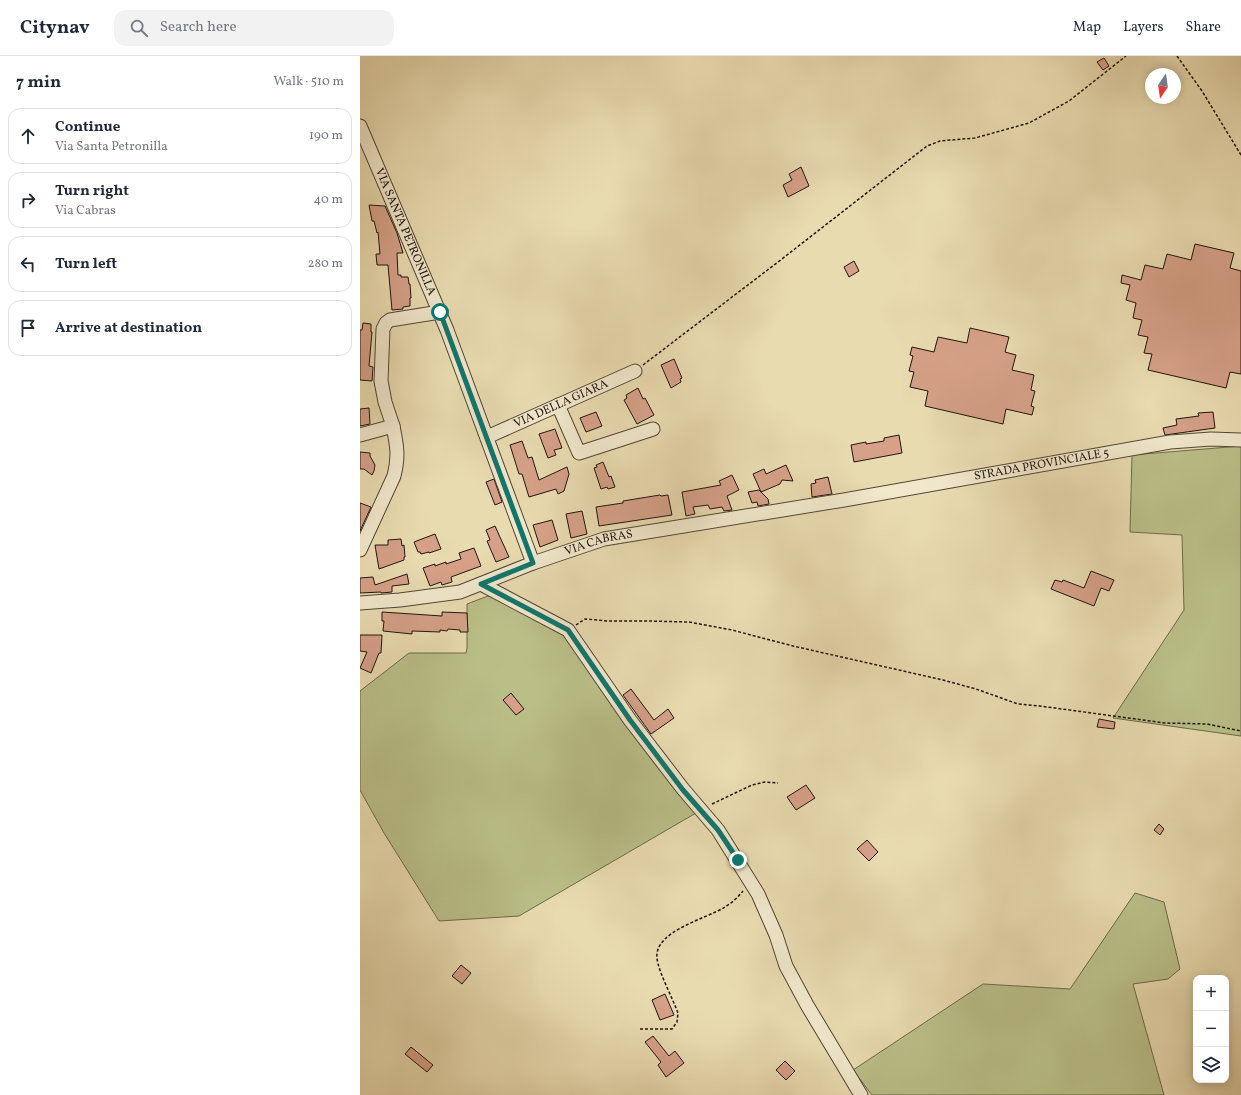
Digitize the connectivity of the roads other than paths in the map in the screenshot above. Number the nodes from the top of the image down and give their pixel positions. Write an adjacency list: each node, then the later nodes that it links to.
1 (360, 126): 2 (street, VIA SANTA PETRONILLA)
2 (440, 312): 5 (street); 8 (street, VIA SANTA PETRONILLA)
3 (635, 371): 4 (street, VIA DELLA GIARA)
4 (558, 405): 6 (street); 8 (street, VIA DELLA GIARA)
5 (393, 426): 7 (street); 11 (street)
6 (652, 429)
7 (360, 435)
8 (487, 437): 12 (street, VIA SANTA PETRONILLA)
9 (1241, 440): 10 (street, STRADA PROVINCIALE 5)
10 (844, 500): 12 (street, VIA CABRAS)
11 (360, 550)
12 (533, 563): 13 (street, VIA CABRAS)
13 (481, 584): 14 (street, VIA CABRAS); 15 (street)
14 (360, 603)
15 (861, 1095)

